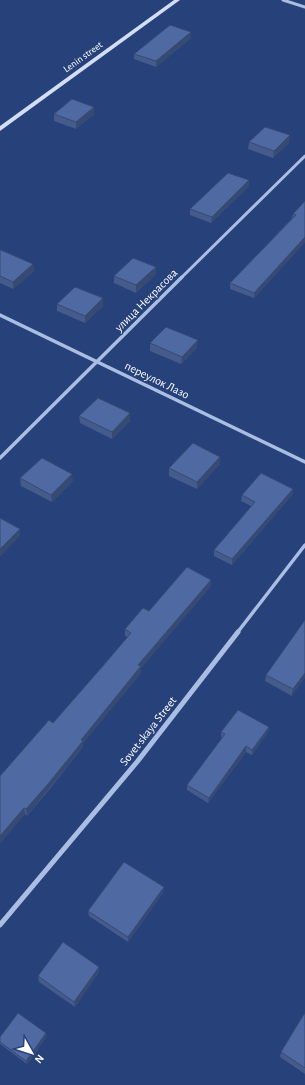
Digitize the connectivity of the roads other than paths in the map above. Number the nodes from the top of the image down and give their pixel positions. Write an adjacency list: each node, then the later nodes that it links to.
1 (177, 0): 4 (main road, Lenin street)
2 (282, 0): 3 (street)
3 (305, 7)
4 (0, 129)
5 (305, 156): 7 (street, улица Некрасова)
6 (0, 315): 7 (street, переулок Лазо)
7 (97, 362): 8 (street, улица Некрасова); 9 (street, переулок Лазо)
8 (0, 458)
9 (305, 462)
10 (305, 545): 11 (street, Sovet·skaya Street)
11 (0, 925)

